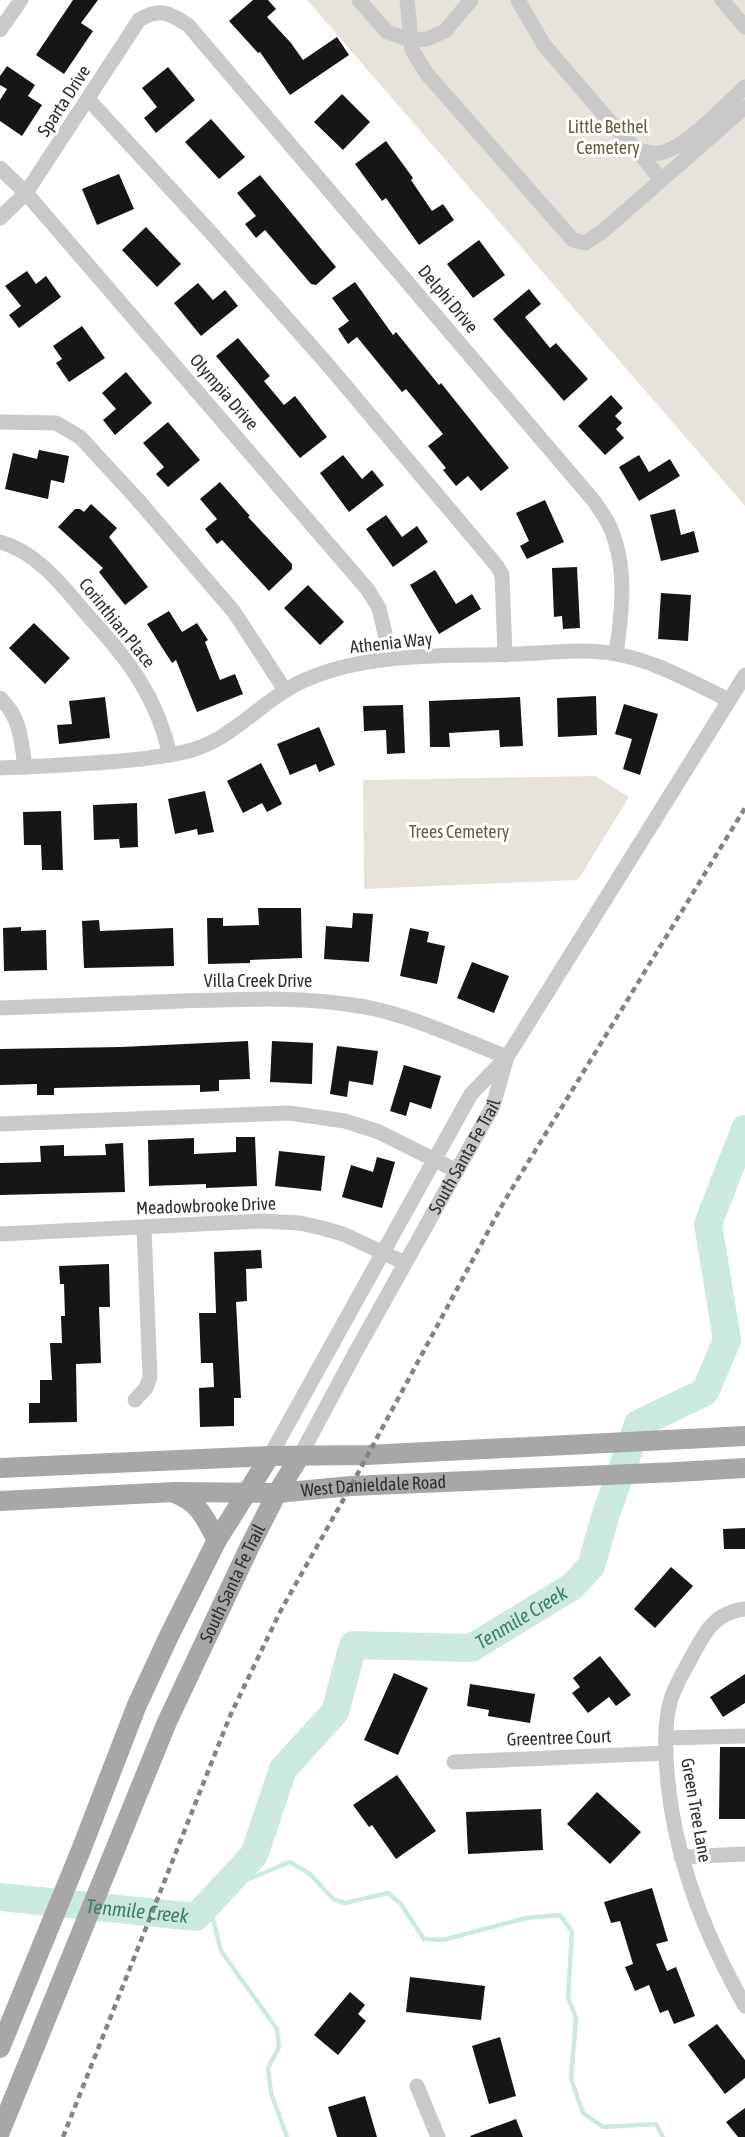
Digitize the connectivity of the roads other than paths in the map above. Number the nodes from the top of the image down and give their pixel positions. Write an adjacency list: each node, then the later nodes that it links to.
1 (21, 0): 9 (street)
2 (359, 0): 10 (street)
3 (407, 0): 10 (street)
4 (471, 0): 10 (street)
5 (518, 0): 14 (street)
6 (722, 0): 8 (street)
7 (161, 13): 12 (street, Sparta Drive); 21 (street, Delphi Drive)
8 (745, 27)
9 (0, 30)
10 (411, 40): 16 (street)
11 (745, 87): 14 (street)
12 (88, 99): 17 (street, Sparta Drive); 22 (street)
13 (745, 107): 16 (street)
14 (637, 150): 16 (street)
15 (0, 168): 17 (street, Olympia Drive)
16 (661, 180)
17 (26, 193): 18 (street, Sparta Drive); 23 (street, Olympia Drive)
18 (0, 218)
19 (0, 422): 25 (street)
20 (0, 542): 28 (street, Corinthian Place)
21 (616, 654): 22 (street, Athenia Way); 27 (street, Athenia Way)
22 (505, 655): 23 (street, Athenia Way)
23 (392, 658): 25 (street, Athenia Way)
24 (745, 675): 27 (street, South Santa Fe Trail)
25 (285, 690): 28 (street, Athenia Way)
26 (0, 698): 29 (street)
27 (729, 700): 32 (street, South Santa Fe Trail)
28 (170, 755): 29 (street, Athenia Way)
29 (25, 767): 30 (street, Athenia Way)
30 (0, 768)
31 (0, 1008): 32 (street, Villa Creek Drive)
32 (507, 1057): 34 (street, South Santa Fe Trail); 35 (street, South Santa Fe Trail)
33 (0, 1124): 34 (street)
34 (435, 1160): 35 (street); 38 (street, South Santa Fe Trail)
35 (457, 1171): 39 (street, South Santa Fe Trail)
36 (144, 1228): 37 (street, Meadowbrooke Drive); 38 (street, Meadowbrooke Drive); 40 (street)
37 (0, 1234)
38 (384, 1253): 39 (street, Meadowbrooke Drive); 42 (street, South Santa Fe Trail)
39 (405, 1263): 43 (street, South Santa Fe Trail)
40 (135, 1400)
41 (745, 1436): 43 (main road, West Danieldale Road)
42 (270, 1456): 43 (main road, West Danieldale Road); 44 (main road, West Danieldale Road); 48 (main road, South Santa Fe Trail)
43 (300, 1456): 47 (main road, South Santa Fe Trail)
44 (0, 1468)
45 (745, 1468): 47 (main road, West Danieldale Road)
46 (174, 1492): 48 (main road, West Danieldale Road); 49 (main road, West Danieldale Road); 50 (main road)
47 (277, 1493): 48 (main road, West Danieldale Road); 53 (main road, South Santa Fe Trail)
48 (244, 1494): 50 (main road, South Santa Fe Trail)
49 (0, 1501)
50 (217, 1540): 52 (main road, South Santa Fe Trail)
51 (745, 1608): 55 (street, Green Tree Lane)
52 (137, 1705): 53 (main road); 60 (main road, South Santa Fe Trail)
53 (168, 1722): 62 (main road, South Santa Fe Trail)
54 (745, 1736): 55 (street, Greentree Court)
55 (666, 1745): 56 (street, Greentree Court); 58 (street, Green Tree Lane)
56 (454, 1762)
57 (745, 1854): 58 (street)
58 (681, 1857): 59 (street, Green Tree Lane)
59 (745, 2006)
60 (0, 2048)
61 (417, 2086): 63 (street)
62 (0, 2132)
63 (438, 2137)

